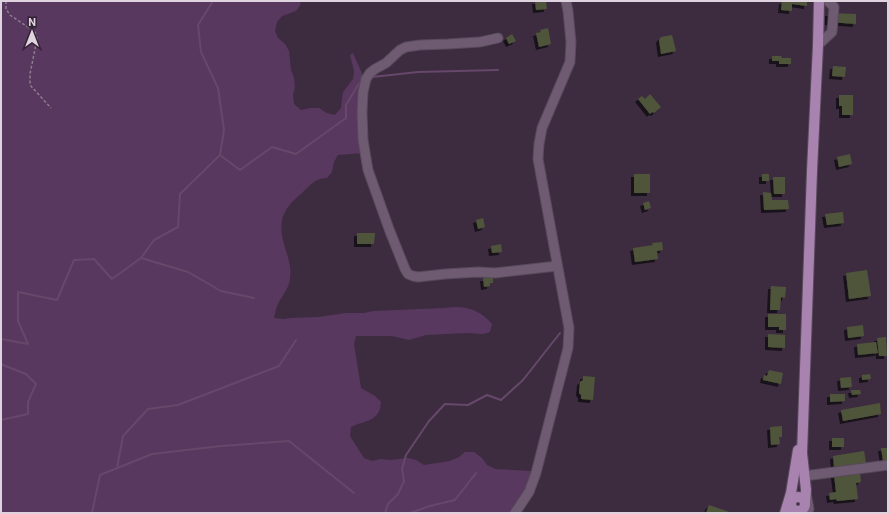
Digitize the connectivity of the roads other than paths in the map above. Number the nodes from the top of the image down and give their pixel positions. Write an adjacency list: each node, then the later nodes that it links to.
1 (566, 1): 6 (street)
2 (819, 1): 5 (main road)
3 (828, 1): 5 (street)
4 (498, 38): 6 (street)
5 (818, 45): 7 (main road)
6 (557, 266): 11 (street)
7 (803, 426): 9 (main road); 10 (main road)
8 (888, 465): 9 (street)
9 (804, 476): 10 (main road)
10 (797, 507)
11 (515, 513)

